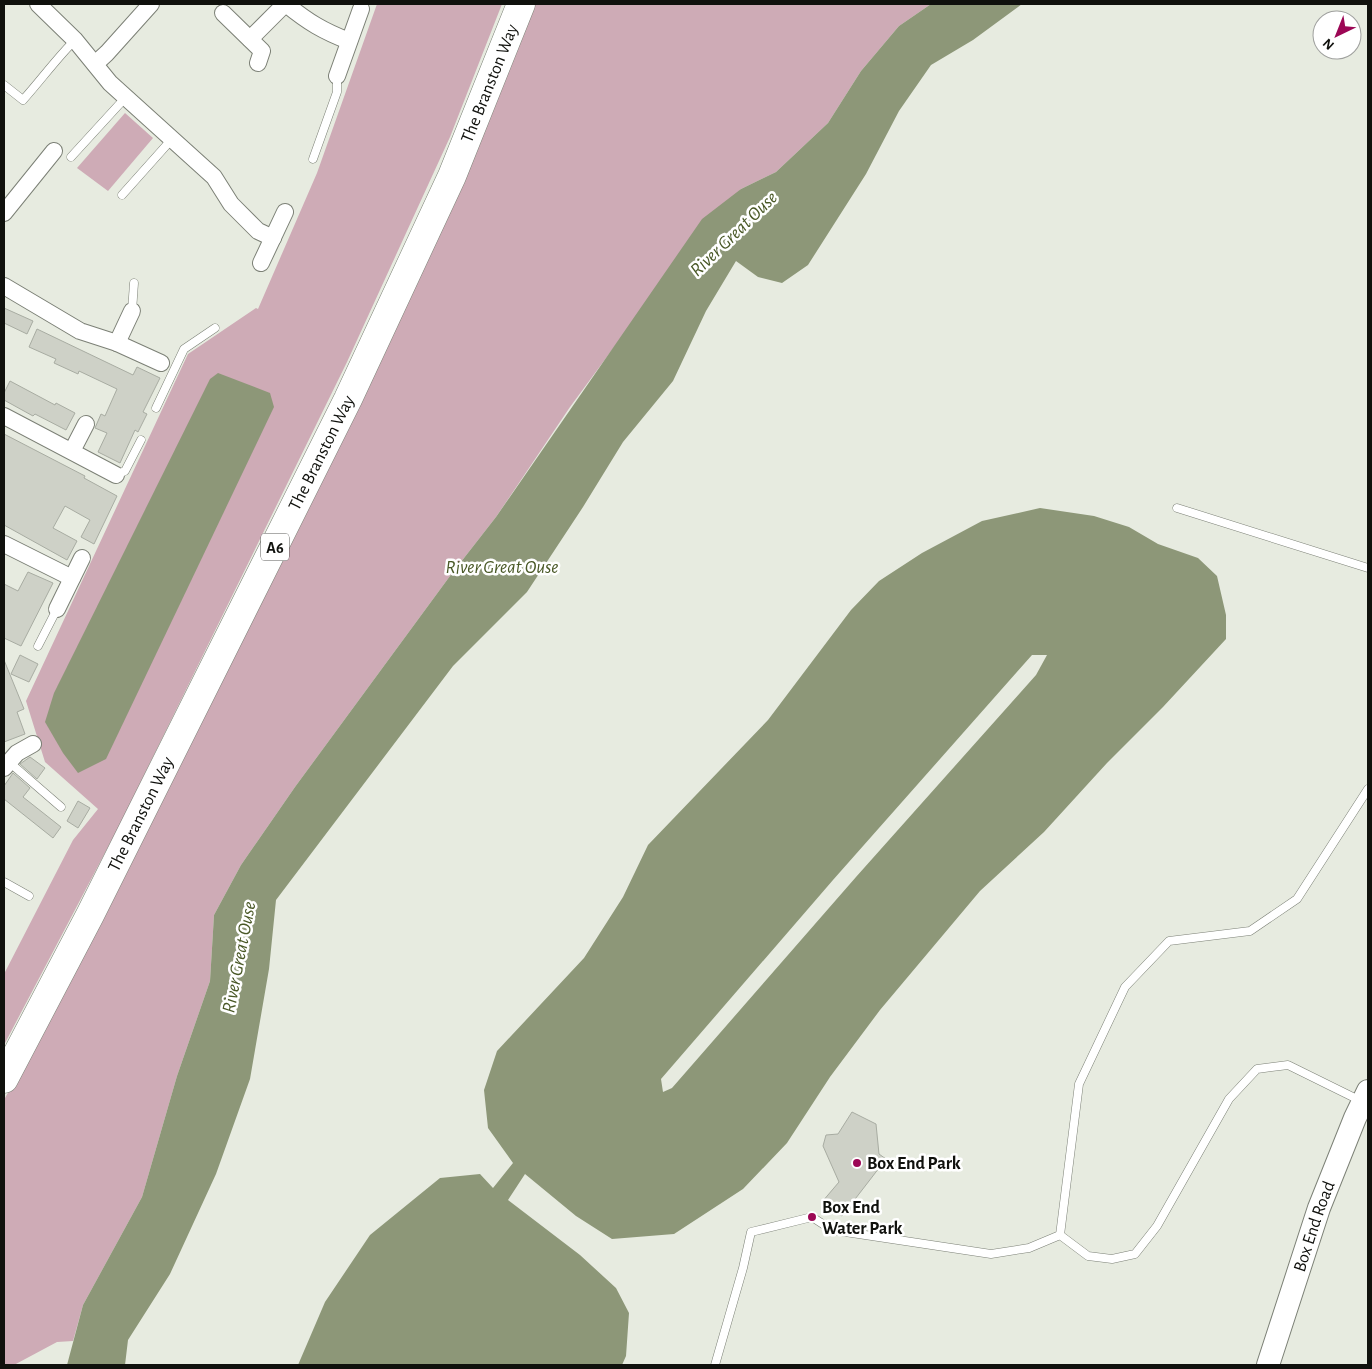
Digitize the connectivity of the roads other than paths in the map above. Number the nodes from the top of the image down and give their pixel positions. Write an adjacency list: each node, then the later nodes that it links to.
1 (38, 4): 8 (street)
2 (151, 4): 11 (street)
3 (285, 4): 7 (street); 9 (street)
4 (521, 4): 49 (highway, The Branston Way / A6)
5 (363, 6): 9 (street)
6 (223, 13): 7 (street)
7 (250, 39): 10 (street)
8 (75, 40): 11 (street); 13 (lane)
9 (349, 41): 12 (street)
10 (258, 63)
11 (94, 64): 14 (street)
12 (337, 76): 18 (lane)
13 (4, 85)
14 (125, 98): 15 (street); 17 (lane)
15 (172, 139): 19 (lane); 22 (street)
16 (54, 152): 20 (street)
17 (71, 157)
18 (313, 160)
19 (122, 195)
20 (5, 210)
21 (286, 212): 22 (street)
22 (273, 238): 23 (street)
23 (261, 263)
24 (134, 283): 26 (lane)
25 (4, 286): 28 (street)
26 (132, 311): 28 (street)
27 (215, 328): 29 (lane)
28 (117, 343): 29 (street)
29 (168, 366): 30 (lane)
30 (156, 408)
31 (4, 416): 34 (street)
32 (86, 424): 34 (street)
33 (141, 440): 35 (lane)
34 (72, 451): 35 (street)
35 (116, 475)
36 (1178, 508): 39 (lane)
37 (4, 544): 40 (street)
38 (82, 558): 40 (street)
39 (1368, 568)
40 (72, 578): 41 (street)
41 (57, 608): 42 (lane)
42 (38, 646)
43 (33, 744): 44 (street)
44 (5, 762): 46 (lane)
45 (1368, 789): 51 (lane)
46 (61, 807)
47 (4, 882): 48 (lane)
48 (29, 896)
49 (4, 1079)
50 (1365, 1097): 51 (lane); 53 (street, Box End Road)
51 (1060, 1235): 52 (lane)
52 (714, 1365)
53 (1268, 1365)

